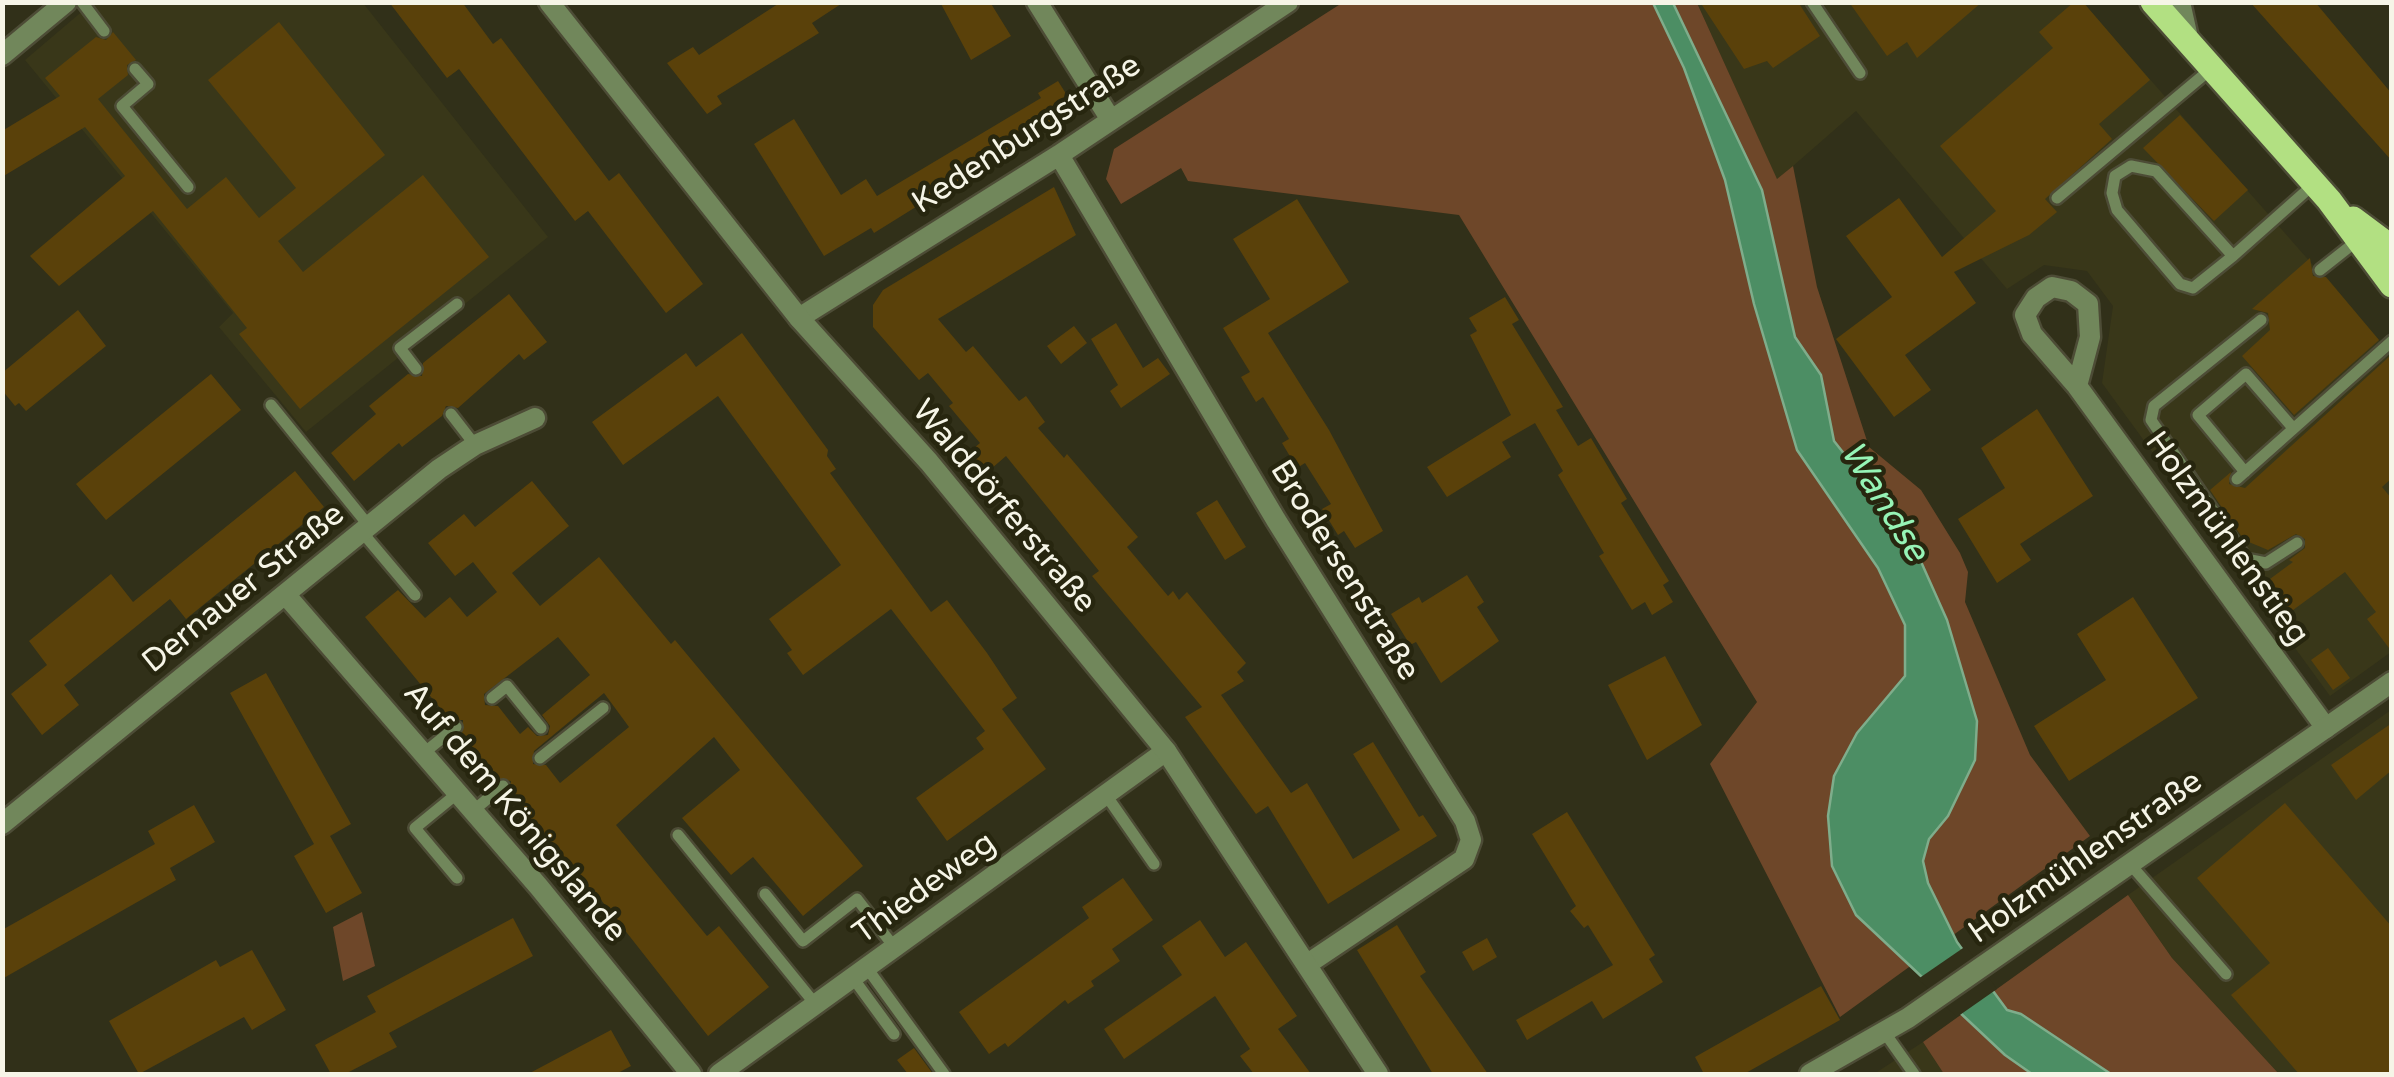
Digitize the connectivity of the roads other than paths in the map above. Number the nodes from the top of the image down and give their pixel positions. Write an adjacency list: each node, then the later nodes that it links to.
1 (66, 2): 11 (street)
2 (82, 2): 9 (lane)
3 (549, 2): 26 (street, Walddörferstraße)
4 (1036, 2): 15 (street)
5 (1288, 2): 15 (street, Kedenburgstraße)
6 (1812, 2): 14 (lane)
7 (2152, 2): 10 (main road)
8 (2180, 2): 10 (street)
9 (104, 30)
10 (2190, 45): 12 (main road)
11 (2, 55)
12 (2212, 68): 18 (main road); 19 (lane)
13 (135, 69): 17 (lane)
14 (1860, 73)
15 (1111, 120): 16 (street, Kedenburgstraße)
16 (1059, 155): 26 (street, Kedenburgstraße); 60 (street, Brodersenstraße)
17 (188, 187)
18 (2321, 192): 20 (main road); 21 (main road); 22 (lane)
19 (2056, 198)
20 (2358, 240): 23 (lane); 24 (main road)
21 (2392, 248)
22 (2233, 256): 22 (lane)
23 (2320, 270)
24 (2392, 285)
25 (456, 304): 29 (lane)
26 (799, 318): 46 (street, Walddörferstraße)
27 (2261, 320): 37 (lane)
28 (2392, 341): 34 (lane)
29 (416, 368)
30 (2077, 386): 30 (street, Holzmühlenstieg); 45 (street, Holzmühlenstieg)
31 (271, 406): 36 (lane)
32 (451, 414): 35 (lane)
33 (536, 418): 35 (street, Dernauer Straße)
34 (2294, 428): 34 (lane)
35 (475, 445): 36 (street, Dernauer Straße)
36 (366, 529): 38 (street, Dernauer Straße); 39 (lane)
37 (2297, 543)
38 (286, 594): 47 (street, Auf dem Königslande); 53 (street, Dernauer Straße)
39 (414, 595)
40 (2392, 682): 45 (street, Holzmühlenstraße)
41 (492, 698): 44 (lane)
42 (603, 708): 48 (lane)
43 (456, 727): 47 (lane)
44 (542, 728)
45 (2326, 728): 56 (street, Holzmühlenstraße)
46 (1166, 751): 51 (street, Thiedeweg); 60 (street, Walddörferstraße)
47 (426, 752): 50 (street, Auf dem Königslande)
48 (540, 758)
49 (503, 786): 52 (lane)
50 (459, 792): 52 (street, Auf dem Königslande); 57 (lane)
51 (1106, 795): 55 (lane); 59 (street, Thiedeweg)
52 (474, 810): 66 (street, Auf dem Königslande)
53 (2, 824)
54 (678, 836): 63 (lane)
55 (1154, 864)
56 (2130, 864): 62 (lane); 64 (street, Holzmühlenstraße)
57 (457, 878)
58 (766, 894): 59 (lane)
59 (895, 948): 61 (street, Thiedeweg)
60 (1309, 963): 69 (street, Walddörferstraße)
61 (860, 973): 63 (street, Thiedeweg); 65 (lane); 68 (lane)
62 (2226, 974)
63 (816, 1004): 67 (street, Thiedeweg)
64 (1885, 1033): 70 (street, Holzmühlenstraße); 71 (lane)
65 (894, 1034)
66 (691, 1074)
67 (719, 1074)
68 (944, 1074)
69 (1378, 1074)
70 (1810, 1074)
71 (1914, 1074)

